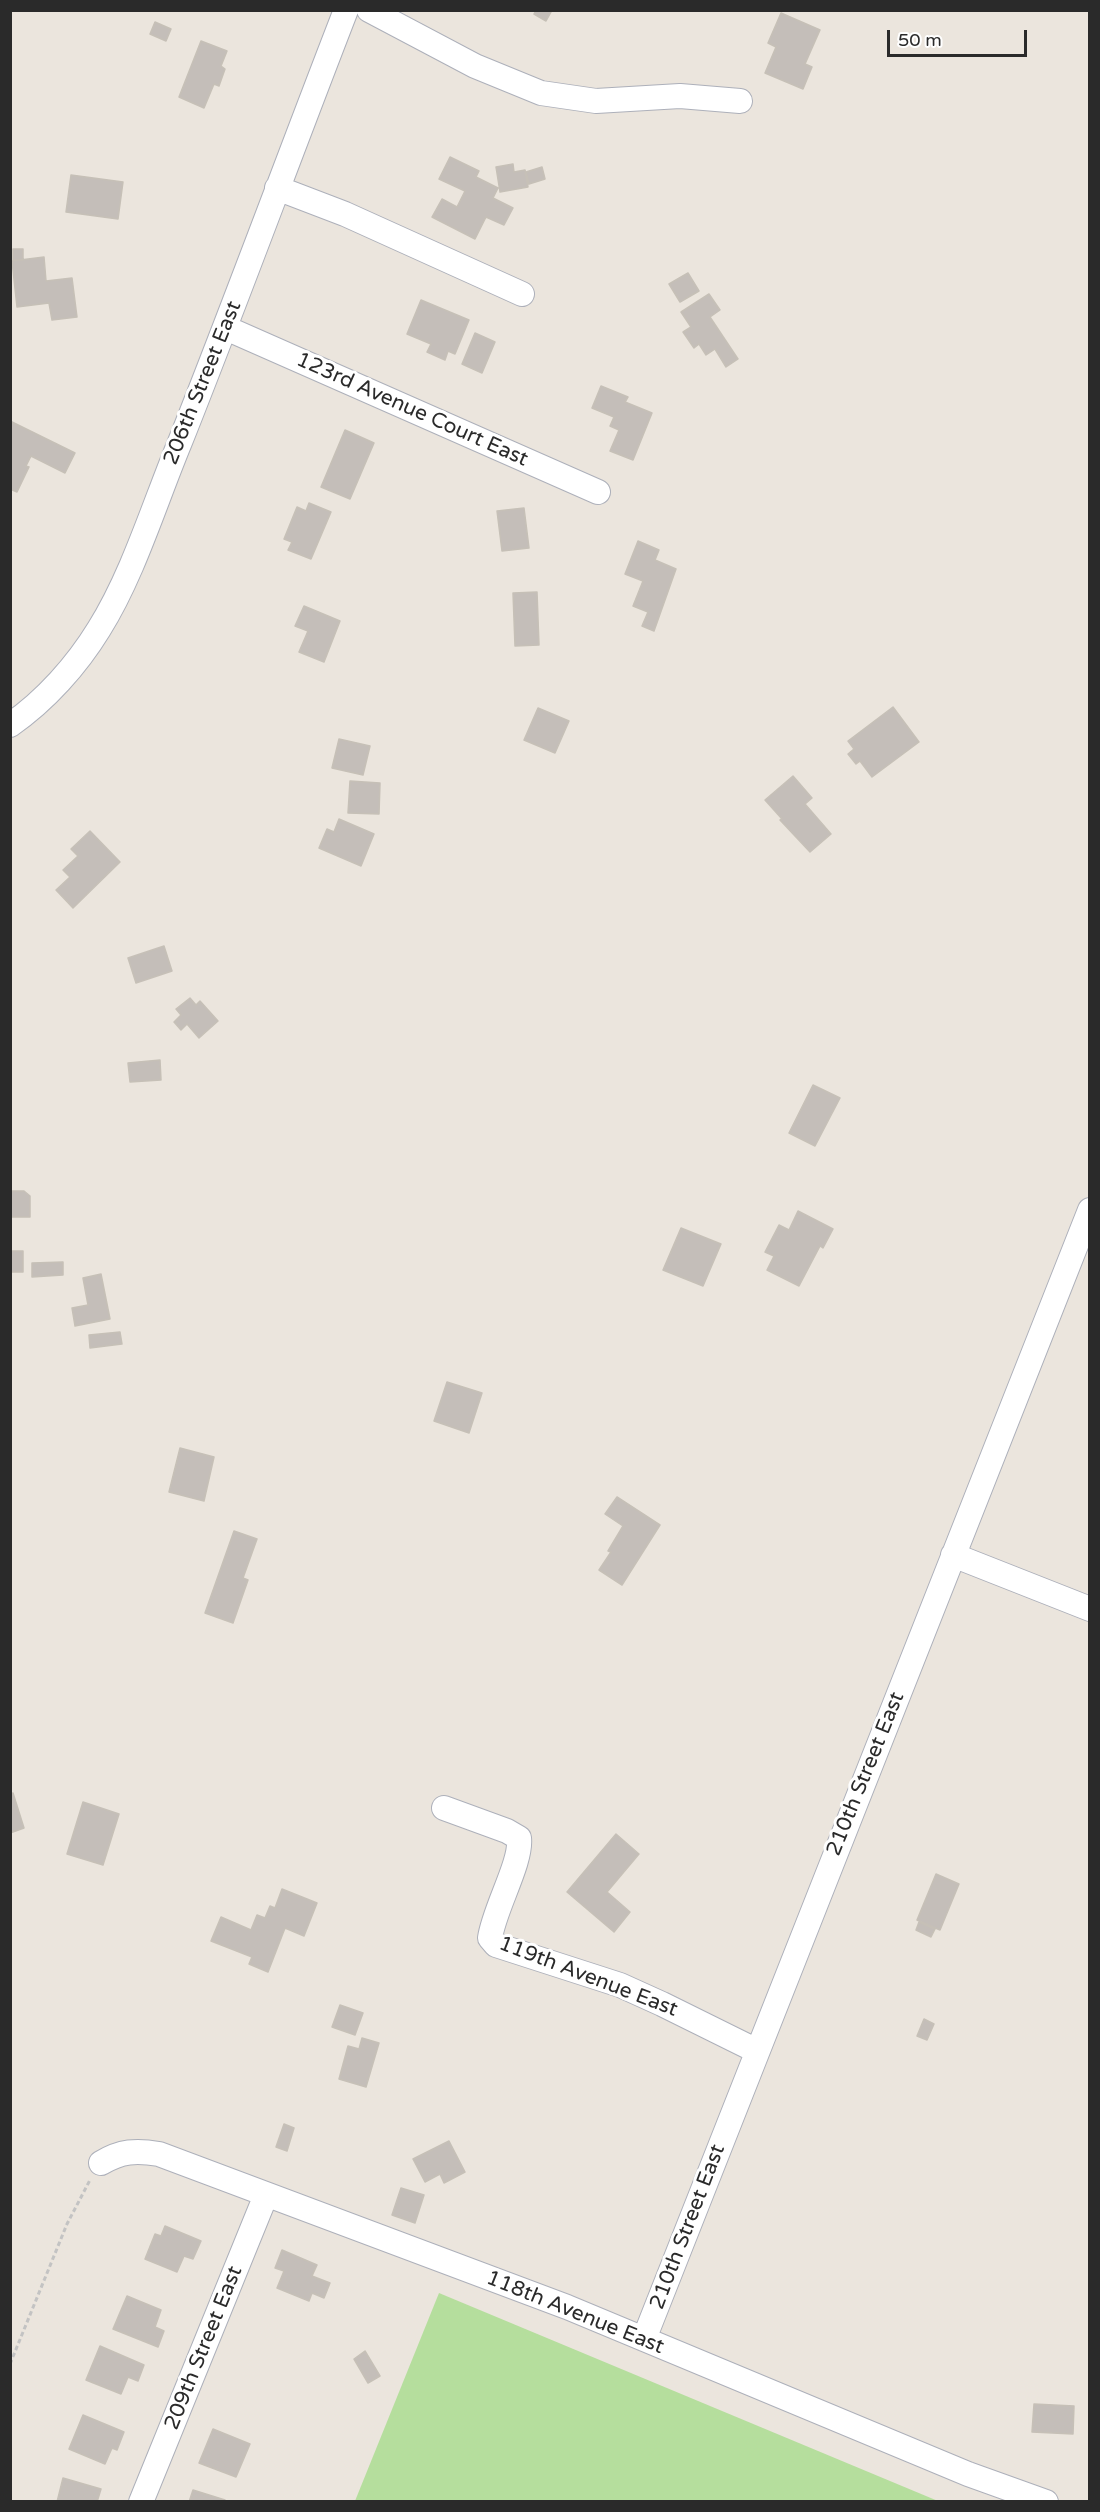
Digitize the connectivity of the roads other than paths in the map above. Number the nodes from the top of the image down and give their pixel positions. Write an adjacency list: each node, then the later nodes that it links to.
1 (346, 10): 4 (street, 206th Street East)
2 (369, 10): 3 (street)
3 (740, 101)
4 (277, 188): 5 (street); 6 (street, 206th Street East)
5 (522, 294)
6 (226, 327): 7 (street, 123rd Avenue Court East); 8 (street, 206th Street East)
7 (598, 492)
8 (10, 725)
9 (1089, 1210): 10 (street, 210th Street East)
10 (953, 1555): 11 (street); 13 (street, 210th Street East)
11 (1089, 1609)
12 (444, 1808): 13 (street, 119th Avenue East)
13 (757, 2051): 16 (street, 210th Street East)
14 (101, 2163): 15 (street, 118th Avenue East)
15 (266, 2195): 16 (street, 118th Avenue East); 17 (street, 209th Street East)
16 (644, 2339): 18 (street, 118th Avenue East)
17 (141, 2502)
18 (1046, 2502)

